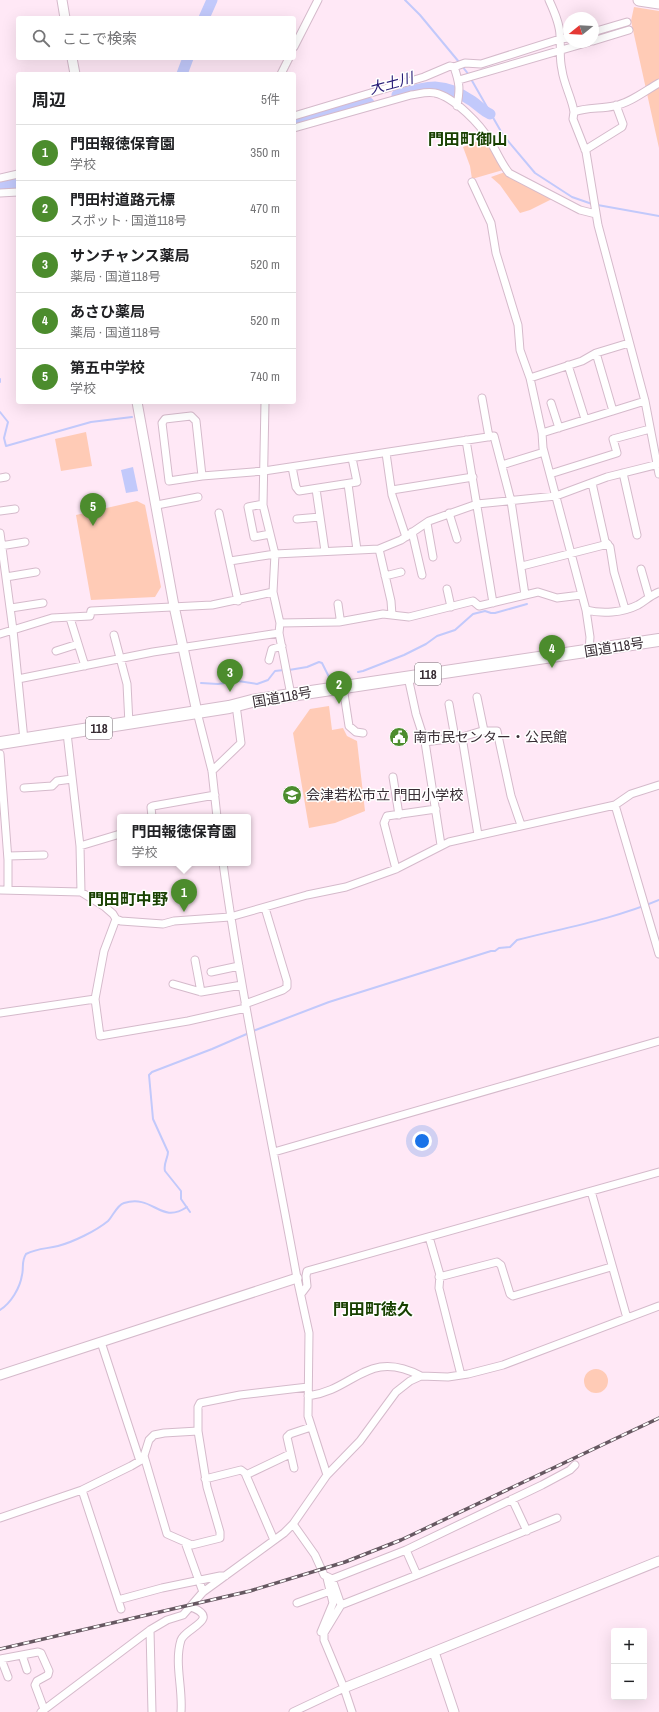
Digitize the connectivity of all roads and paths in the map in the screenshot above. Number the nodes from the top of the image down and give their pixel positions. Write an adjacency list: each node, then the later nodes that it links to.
1 (62, 0): 6 (street)
2 (318, 0): 13 (street)
3 (549, 0): 10 (street)
4 (639, 0): 5 (main road)
5 (659, 3)
6 (65, 16)
7 (627, 22): 8 (street)
8 (599, 30)
9 (629, 30): 12 (street)
10 (560, 39): 11 (street); 15 (street); 18 (street)
11 (563, 39)
12 (599, 39)
13 (296, 43)
14 (570, 48): 15 (street)
15 (560, 51): 21 (street); 25 (street)
16 (72, 60): 19 (street)
17 (288, 60): 20 (street)
18 (454, 67): 21 (street); 26 (street)
19 (76, 72)
20 (282, 72)
21 (459, 80): 23 (street)
22 (659, 83): 24 (street)
23 (457, 106): 27 (street); 34 (street)
24 (616, 106): 25 (street); 28 (street)
25 (574, 112): 28 (street)
26 (296, 115)
27 (296, 127)
28 (585, 150): 34 (street)
29 (16, 174): 30 (street)
30 (0, 178)
31 (472, 182): 38 (street)
32 (16, 192): 33 (street)
33 (0, 193)
34 (596, 214): 35 (street)
35 (629, 343): 36 (street); 40 (street)
36 (596, 353): 37 (street); 44 (street)
37 (568, 365): 38 (street); 45 (street)
38 (530, 378): 48 (street)
39 (482, 398): 49 (street)
40 (645, 401): 44 (street); 47 (street)
41 (551, 403): 46 (street)
42 (137, 404): 72 (street)
43 (265, 404): 57 (street)
44 (613, 410): 45 (street)
45 (585, 419): 46 (street)
46 (559, 428): 48 (street)
47 (650, 429): 54 (street); 59 (street)
48 (542, 433): 52 (street)
49 (488, 437): 50 (street); 55 (street)
50 (466, 440): 51 (street); 62 (street)
51 (386, 452): 53 (street); 66 (street)
52 (544, 452): 55 (street); 59 (street)
53 (352, 458): 56 (street); 64 (street)
54 (658, 464): 58 (street); 60 (street)
55 (502, 465): 69 (street)
56 (292, 467): 57 (street); 65 (street)
57 (264, 471): 61 (street); 70 (street)
58 (623, 473): 63 (street); 83 (street)
59 (550, 474): 67 (street)
60 (659, 474)
61 (202, 476): 61 (street)
62 (473, 477): 66 (street); 71 (street)
63 (592, 483): 67 (street); 86 (street)
64 (348, 484): 65 (street); 89 (street)
65 (316, 489): 77 (street)
66 (392, 490): 82 (street)
67 (556, 496): 69 (street); 92 (street)
68 (198, 497): 72 (street)
69 (511, 501): 71 (street); 95 (street)
70 (263, 504): 81 (street); 81 (street)
71 (477, 504): 76 (street); 110 (street)
72 (157, 505): 112 (street)
73 (15, 509): 74 (street)
74 (0, 511)
75 (219, 513): 94 (street)
76 (449, 513): 79 (street); 84 (street)
77 (320, 516): 78 (street); 90 (street)
78 (297, 520)
79 (427, 523): 82 (street); 93 (street)
80 (0, 533): 87 (street)
81 (270, 534): 91 (street)
82 (409, 534): 88 (street); 99 (street)
83 (637, 535)
84 (457, 539)
85 (25, 542): 87 (street)
86 (608, 544): 92 (street); 115 (street)
87 (1, 546): 101 (street)
88 (378, 549): 89 (street); 100 (street)
89 (357, 550): 90 (street)
90 (324, 552): 91 (street)
91 (275, 554): 94 (street); 103 (street)
92 (571, 555): 95 (street); 106 (street)
93 (433, 557)
94 (230, 561): 108 (street)
95 (522, 566): 105 (street)
96 (641, 569): 107 (street)
97 (36, 572): 101 (street)
98 (401, 572): 100 (street)
99 (422, 575)
100 (385, 576): 117 (street)
101 (6, 577): 114 (street)
102 (447, 589): 113 (street)
103 (273, 592): 108 (street); 120 (street)
104 (659, 592): 107 (street)
105 (525, 595): 106 (street); 110 (street)
106 (581, 595): 116 (street)
107 (649, 597): 115 (street)
108 (238, 601): 112 (street)
109 (43, 603): 114 (street)
110 (493, 603): 113 (street)
111 (338, 604): 119 (street)
112 (174, 606): 118 (street); 128 (street)
113 (451, 607): 117 (street)
114 (11, 608): 121 (street)
115 (625, 609): 116 (street)
116 (586, 610): 130 (street)
117 (392, 615): 119 (street)
118 (70, 618): 121 (street); 126 (street)
119 (339, 622): 120 (street)
120 (280, 623): 122 (street)
121 (13, 630): 123 (street); 135 (street)
122 (279, 633): 127 (street); 128 (street)
123 (0, 634)
124 (114, 635): 131 (street)
125 (659, 640): 130 (highway, 国道118号 / 118)
126 (78, 644): 129 (street); 133 (street)
127 (282, 646): 132 (street); 137 (street)
128 (183, 647): 131 (street); 141 (street)
129 (56, 651)
130 (589, 651): 134 (highway, 国道118号 / 118)
131 (121, 659): 133 (street); 142 (street)
132 (269, 660)
133 (85, 666): 135 (street)
134 (408, 677): 136 (highway, 国道118号 / 118); 148 (street)
135 (18, 679): 147 (street)
136 (343, 687): 137 (highway, 国道118号 / 118); 145 (street)
137 (291, 695): 140 (highway, 国道118号 / 118)
138 (476, 697): 143 (street)
139 (449, 704): 146 (street)
140 (236, 706): 141 (highway, 国道118号 / 118); 151 (street)
141 (197, 712): 142 (highway, 国道118号 / 118); 151 (street)
142 (129, 724): 144 (highway, 国道118号 / 118)
143 (484, 731): 146 (street); 164 (street)
144 (66, 733): 147 (highway, 国道118号 / 118); 154 (street)
145 (363, 733)
146 (458, 737): 148 (street); 166 (street)
147 (24, 740): 149 (highway, 国道118号 / 118)
148 (425, 742): 159 (street)
149 (0, 743)
150 (0, 754): 152 (street)
151 (212, 771): 157 (street)
152 (1, 777): 160 (street)
153 (393, 777): 163 (street)
154 (72, 779): 156 (street); 168 (street)
155 (659, 785): 158 (street)
156 (24, 788)
157 (215, 795): 161 (street); 162 (street)
158 (615, 805): 164 (street); 179 (street)
159 (436, 809): 163 (street); 167 (street)
160 (2, 813): 170 (street)
161 (152, 814)
162 (217, 814)
163 (399, 815): 172 (street)
164 (521, 825): 166 (street)
165 (117, 835): 168 (street)
166 (478, 835): 167 (street)
167 (442, 845): 172 (street)
168 (80, 846): 175 (street)
169 (44, 855): 170 (street)
170 (8, 856): 174 (street)
171 (223, 866): 177 (street)
172 (396, 869): 176 (street)
173 (0, 890): 174 (street)
174 (8, 890): 175 (street)
175 (81, 892): 178 (street)
176 (265, 908): 177 (street); 187 (street)
177 (230, 917): 178 (street); 181 (street)
178 (116, 920): 186 (street)
179 (659, 954)
180 (195, 960): 185 (street)
181 (239, 966): 182 (street); 184 (street)
182 (211, 972)
183 (173, 984): 185 (street)
184 (242, 985): 185 (street); 187 (street)
185 (201, 992)
186 (94, 999): 187 (street); 188 (street)
187 (246, 1006): 190 (street)
188 (0, 1013)
189 (659, 1041): 190 (street)
190 (274, 1152): 196 (street)
191 (659, 1172): 192 (street)
192 (591, 1191): 193 (street); 194 (street)
193 (428, 1237): 195 (street); 197 (street)
194 (611, 1267): 195 (street); 199 (street)
195 (439, 1277): 202 (street)
196 (297, 1278): 197 (street); 200 (street)
197 (301, 1294): 204 (street)
198 (659, 1306): 199 (street)
199 (627, 1318): 202 (street)
200 (101, 1342): 201 (street); 209 (street)
201 (0, 1375)
202 (461, 1375): 203 (street)
203 (421, 1376): 205 (street); 212 (street)
204 (308, 1387): 205 (street); 207 (street)
205 (308, 1396): 206 (street)
206 (310, 1427): 208 (street); 212 (street)
207 (198, 1431): 209 (street); 214 (street)
208 (290, 1454): 211 (street); 213 (street)
209 (142, 1458): 215 (street); 222 (street)
210 (575, 1465): 216 (street)
211 (294, 1468)
212 (327, 1475): 219 (street)
213 (246, 1476): 214 (street); 221 (street)
214 (205, 1479): 222 (street)
215 (82, 1490): 217 (street); 231 (street)
216 (512, 1499): 220 (street); 223 (street)
217 (0, 1518)
218 (556, 1518): 220 (street)
219 (293, 1524): 221 (street); 227 (street)
220 (527, 1531): 225 (street)
221 (274, 1540): 226 (street)
222 (185, 1542): 228 (street)
223 (406, 1550): 225 (street); 227 (street)
224 (659, 1561): 237 (street)
225 (417, 1575): 233 (street)
226 (225, 1576): 228 (street); 230 (street)
227 (329, 1579): 229 (street); 233 (street)
228 (198, 1580): 230 (street); 231 (street)
229 (330, 1591): 232 (street); 240 (street)
230 (203, 1592): 234 (street)
231 (118, 1600): 235 (street)
232 (297, 1602)
233 (341, 1606): 240 (street)
234 (191, 1607): 236 (street); 246 (street)
235 (121, 1609)
236 (150, 1630): 244 (street); 245 (street)
237 (434, 1652): 243 (street); 249 (street)
238 (22, 1655): 239 (street); 241 (street); 244 (street)
239 (0, 1659): 242 (street)
240 (332, 1663): 243 (street)
241 (27, 1670)
242 (8, 1677)
243 (344, 1688): 247 (street); 248 (street)
244 (43, 1711)
245 (152, 1712)
246 (180, 1712)
247 (293, 1712)
248 (352, 1712)
249 (454, 1712)

